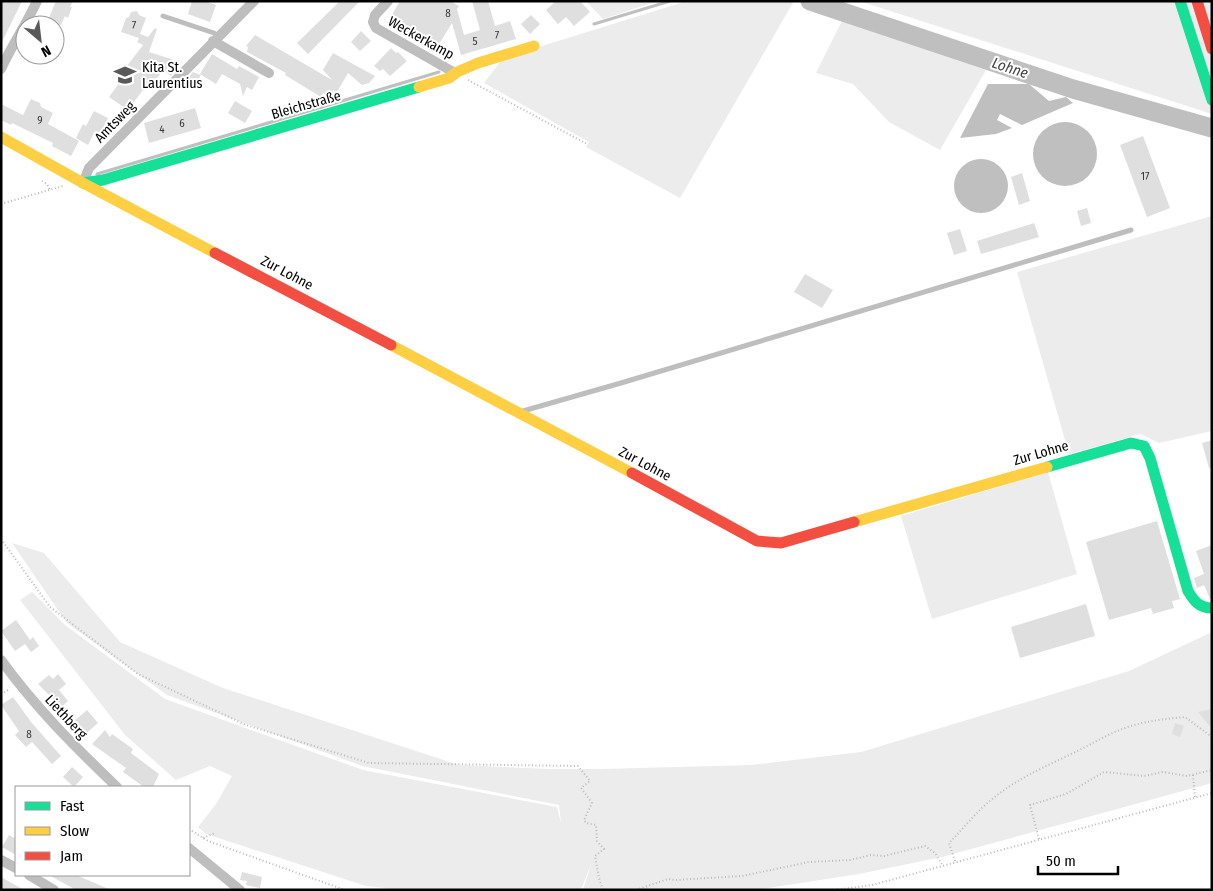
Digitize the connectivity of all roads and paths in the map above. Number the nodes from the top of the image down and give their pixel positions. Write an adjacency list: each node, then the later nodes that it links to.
1 (36, 1): 10 (street)
2 (254, 1): 7 (street, Amtsweg)
3 (388, 1): 12 (street, Weckerkamp)
4 (1180, 1): 13 (main road)
5 (1197, 1): 9 (main road)
6 (163, 16): 7 (lane)
7 (216, 39): 11 (street); 17 (street, Amtsweg)
8 (534, 46): 12 (main road, Bleichstraße)
9 (1212, 49)
10 (1, 69)
11 (269, 73)
12 (455, 73): 15 (path); 17 (main road, Bleichstraße)
13 (1212, 100)
14 (1, 137): 17 (main road, Zur Lohne)
15 (587, 144)
16 (42, 181): 19 (path)
17 (83, 182): 22 (main road, Zur Lohne)
18 (64, 186): 19 (path)
19 (50, 190): 20 (path)
20 (1, 204)
21 (1131, 230): 22 (lane)
22 (518, 412): 24 (main road, Zur Lohne)
23 (1, 538): 47 (path)
24 (1212, 608)
25 (1, 660): 31 (street, Liethberg)
26 (12, 688): 27 (path)
27 (1, 694)
28 (1212, 737): 40 (path)
29 (1212, 770): 30 (path)
30 (1193, 775): 33 (path); 37 (path)
31 (116, 786)
32 (1212, 793): 33 (path)
33 (1195, 798): 37 (path)
34 (190, 830): 36 (path)
35 (215, 832): 36 (path)
36 (203, 838): 46 (path)
37 (1039, 840): 40 (path)
38 (190, 849): 45 (street)
39 (1, 860): 42 (street)
40 (955, 862): 41 (path)
41 (943, 866): 48 (path); 49 (path)
42 (15, 867)
43 (31, 876): 44 (street)
44 (54, 890)
45 (240, 890)
46 (345, 890)
47 (603, 890)
48 (636, 890)
49 (834, 890)

